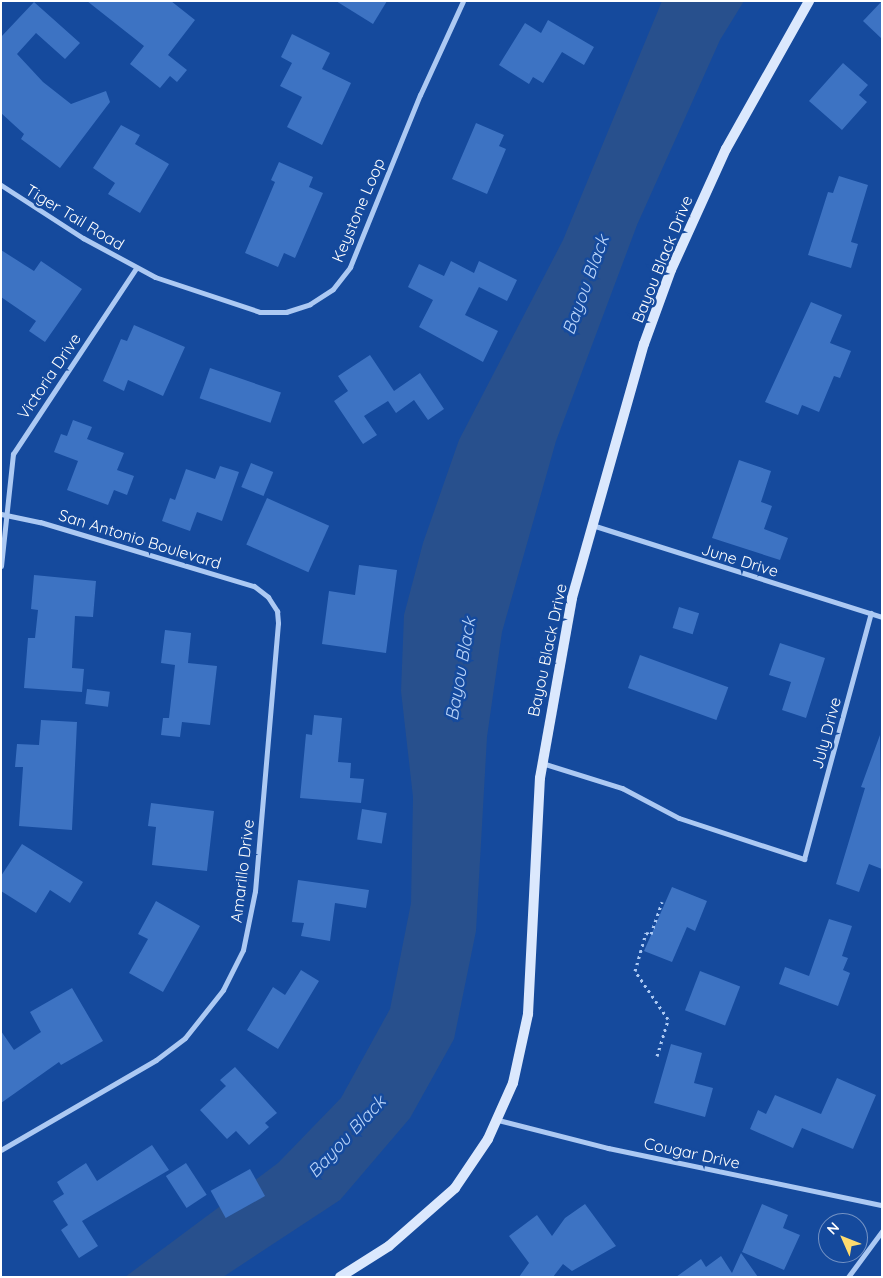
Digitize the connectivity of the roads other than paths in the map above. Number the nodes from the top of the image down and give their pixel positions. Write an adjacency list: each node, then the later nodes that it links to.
1 (463, 1): 4 (street, Keystone Loop)
2 (809, 1): 6 (main road, Bayou Black Drive)
3 (1, 185): 4 (street, Tiger Tail Road)
4 (136, 268): 5 (street, Victoria Drive)
5 (3, 514): 7 (street, Victoria Drive); 8 (street, San Antonio Boulevard)
6 (592, 525): 9 (street, June Drive); 11 (main road, Bayou Black Drive)
7 (1, 566)
8 (268, 597): 13 (street, Amarillo Drive)
9 (871, 613): 10 (street, June Drive); 11 (street, July Drive)
10 (882, 617)
11 (542, 763): 12 (main road, Bayou Black Drive)
12 (498, 1120): 14 (street, Cougar Drive); 16 (main road, Bayou Black Drive)
13 (1, 1150)
14 (882, 1206)
15 (882, 1231): 17 (street)
16 (340, 1277)
17 (848, 1277)

